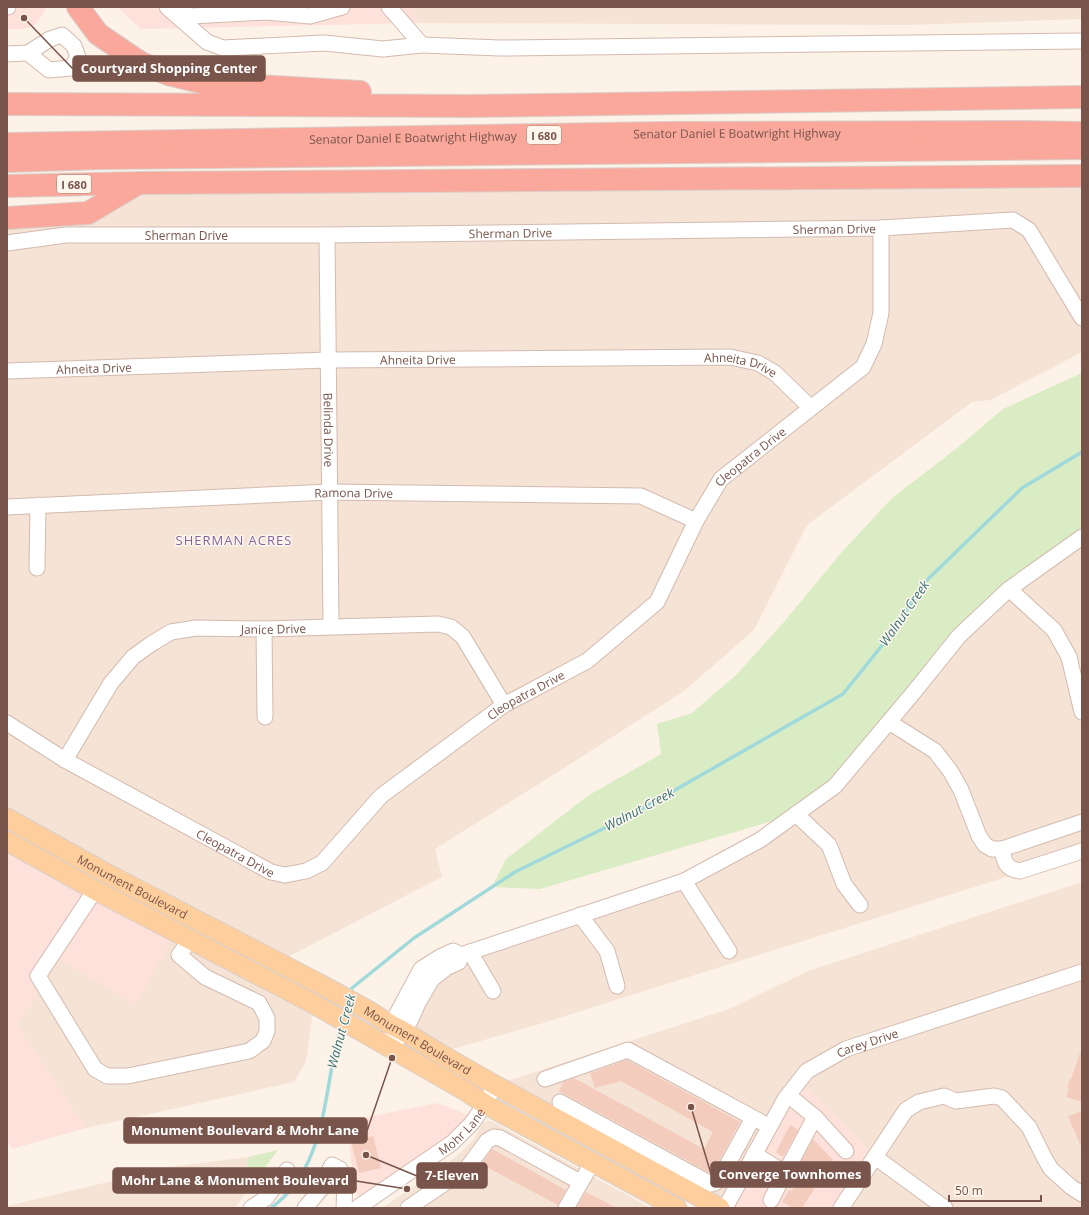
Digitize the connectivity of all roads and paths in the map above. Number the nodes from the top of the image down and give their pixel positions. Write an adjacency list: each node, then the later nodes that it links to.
1 (78, 7): 11 (highway)
2 (166, 7): 3 (street); 6 (street)
3 (342, 7)
4 (390, 7): 6 (street)
5 (1082, 41): 6 (street)
6 (422, 45)
7 (28, 53): 8 (street)
8 (7, 54)
9 (1082, 97): 11 (highway)
10 (7, 104): 11 (highway)
11 (468, 106)
12 (1082, 134): 13 (highway, Senator Daniel E Boatwright Highway / I 680)
13 (7, 144)
14 (1082, 148): 15 (highway, I 680)
15 (7, 161)
16 (1082, 176): 17 (highway, I 680)
17 (140, 183): 18 (highway, I 680); 19 (highway)
18 (7, 186)
19 (7, 218)
20 (881, 228): 21 (street, Sherman Drive); 23 (street, Sherman Drive); 26 (street, Cleopatra Drive)
21 (327, 235): 22 (street, Sherman Drive); 24 (street, Belinda Drive)
22 (7, 243)
23 (1082, 318)
24 (328, 360): 25 (street, Ahneita Drive); 26 (street, Ahneita Drive); 27 (street, Belinda Drive)
25 (7, 371)
26 (811, 408): 30 (street, Cleopatra Drive)
27 (330, 492): 28 (street, Ramona Drive); 30 (street, Ramona Drive); 34 (street, Belinda Drive)
28 (38, 505): 29 (street, Ramona Drive); 32 (street)
29 (7, 507)
30 (696, 521): 36 (street, Cleopatra Drive)
31 (1082, 537): 33 (street)
32 (37, 568)
33 (1009, 589): 37 (street); 39 (street)
34 (331, 626): 35 (street, Janice Drive); 36 (street, Janice Drive)
35 (264, 629): 38 (street); 41 (street, Janice Drive)
36 (504, 705): 41 (street, Cleopatra Drive)
37 (1082, 712)
38 (265, 717)
39 (889, 722): 42 (street); 46 (street)
40 (7, 723): 41 (street, Cleopatra Drive)
41 (65, 760)
42 (796, 814): 48 (street); 50 (street)
43 (7, 818): 58 (main road, Monument Boulevard)
44 (1082, 822): 46 (street)
45 (7, 841): 49 (main road, Monument Boulevard)
46 (1002, 849): 47 (street)
47 (1082, 851)
48 (684, 880): 51 (street); 53 (street)
49 (95, 890): 52 (main road, Monument Boulevard); 52 (street)
50 (860, 904)
51 (580, 915): 54 (street); 56 (street)
52 (191, 939): 59 (main road, Monument Boulevard)
53 (728, 951)
54 (465, 953): 57 (street); 58 (street)
55 (1082, 972): 62 (street, Carey Drive)
56 (617, 986)
57 (493, 991)
58 (397, 1028): 59 (street); 61 (main road, Monument Boulevard)
59 (381, 1042): 64 (main road, Monument Boulevard)
60 (546, 1079): 66 (street)
61 (495, 1085): 64 (street, Mohr Lane); 85 (main road, Monument Boulevard)
62 (788, 1095): 65 (street); 67 (street, Carey Drive)
63 (560, 1102): 66 (street)
64 (485, 1104): 71 (main road, Monument Boulevard); 77 (street, Mohr Lane)
65 (815, 1117): 68 (street); 73 (street)
66 (753, 1118): 67 (street)
67 (769, 1127): 69 (street, Carey Drive)
68 (846, 1152)
69 (754, 1154): 73 (street); 86 (street, Carey Drive)
70 (875, 1157): 75 (street); 87 (street); 88 (street)
71 (592, 1163): 74 (street); 84 (main road, Monument Boulevard)
72 (287, 1170): 78 (street)
73 (785, 1173): 76 (street)
74 (580, 1182): 82 (street); 83 (street)
75 (1082, 1194)
76 (771, 1200)
77 (374, 1204): 81 (street, Mohr Lane)
78 (251, 1208)
79 (305, 1208): 80 (street)
80 (344, 1208)
81 (357, 1208)
82 (408, 1208)
83 (566, 1208)
84 (677, 1208)
85 (720, 1208)
86 (725, 1208)
87 (841, 1208)
88 (945, 1208)

